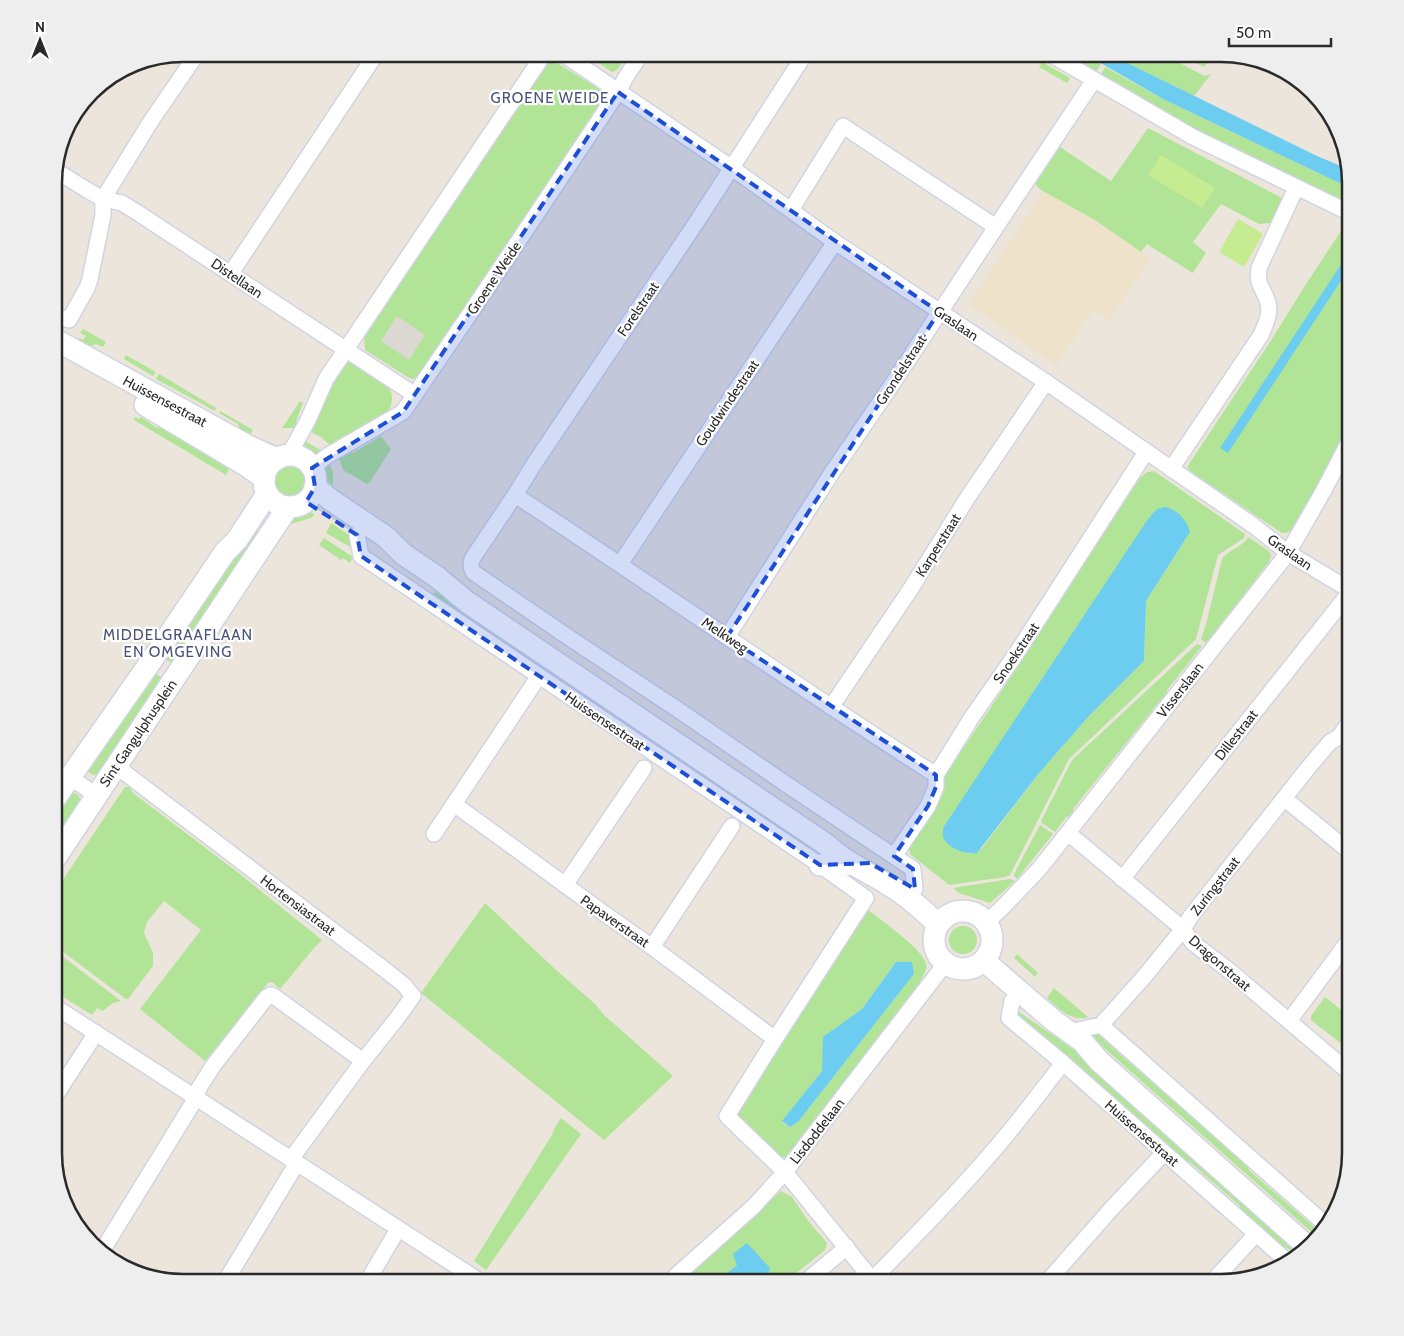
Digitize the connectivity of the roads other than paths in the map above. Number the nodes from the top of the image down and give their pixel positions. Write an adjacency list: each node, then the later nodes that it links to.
1 (800, 62): 10 (street, Forelstraat)
2 (1064, 62): 8 (street)
3 (191, 63): 13 (street)
4 (370, 63): 18 (street)
5 (538, 63): 22 (street)
6 (575, 63): 9 (street, Graslaan)
7 (635, 63): 9 (street, Groene Weide)
8 (1094, 80): 12 (street); 16 (street, Grondelstraat)
9 (618, 92): 10 (street, Graslaan); 25 (street, Groene Weide)
10 (732, 168): 15 (street, Graslaan); 32 (street, Forelstraat)
11 (63, 175): 13 (street, Distellaan)
12 (1296, 188): 14 (street); 29 (street)
13 (104, 199): 18 (street, Distellaan); 20 (street)
14 (1341, 209)
15 (790, 210): 16 (street); 17 (street, Graslaan)
16 (996, 227): 19 (street, Grondelstraat)
17 (835, 242): 19 (street, Graslaan); 36 (street, Goudwindestraat)
18 (231, 273): 22 (street, Distellaan)
19 (939, 312): 24 (street, Graslaan); 39 (street, Grondelstraat)
20 (63, 318)
21 (63, 344): 27 (street, Huissensestraat)
22 (345, 348): 25 (street, Distellaan); 27 (street)
23 (63, 357): 30 (street, Huissensestraat)
24 (1046, 382): 26 (street, Graslaan); 41 (street, Karperstraat)
25 (415, 395): 31 (street, Groene Weide)
26 (1146, 452): 29 (street, Graslaan); 45 (street, Snoekstraat)
27 (283, 457): 30 (street); 31 (street)
28 (1341, 457): 35 (street, Visserslaan)
29 (1171, 469): 35 (street, Graslaan)
30 (266, 486): 31 (street); 46 (street)
31 (305, 491): 33 (street, Huissensestraat); 34 (street, Huissensestraat); 43 (street, Sint Gangulphusplein)
32 (515, 495): 36 (street, Melkweg); 57 (street, Forelstraat)
33 (357, 535): 34 (street, Huissensestraat); 40 (street, Huissensestraat)
34 (403, 554): 54 (street, Huissensestraat)
35 (1288, 554): 37 (street, Graslaan); 52 (street, Visserslaan)
36 (620, 564): 39 (street, Melkweg)
37 (1341, 586)
38 (1341, 602): 60 (street, Dillestraat)
39 (727, 637): 41 (street, Melkweg)
40 (539, 676): 50 (street); 59 (street, Huissensestraat)
41 (831, 707): 45 (street, Melkweg)
42 (1342, 741): 49 (street, Zuringstraat)
43 (116, 766): 48 (street, Sint Gangulphusplein); 78 (street, Hortensiastraat)
44 (644, 768): 61 (street)
45 (936, 776): 57 (street, Snoekstraat)
46 (70, 778): 47 (street); 48 (street)
47 (63, 788)
48 (96, 795): 56 (street, Sint Gangulphusplein)
49 (1285, 799): 55 (street); 66 (street, Zuringstraat)
50 (454, 804): 53 (street); 61 (street, Papaverstraat)
51 (732, 826): 67 (street)
52 (1068, 833): 60 (street, Dragonstraat); 65 (street, Visserslaan)
53 (434, 834)
54 (827, 845): 58 (street, Huissensestraat); 62 (street, Huissensestraat)
55 (1342, 845)
56 (63, 846)
57 (894, 856): 62 (street)
58 (851, 864): 59 (street); 64 (street, Huissensestraat)
59 (820, 865): 63 (street, Huissensestraat)
60 (1122, 878): 66 (street, Dragonstraat)
61 (565, 885): 67 (street, Papaverstraat)
62 (915, 889): 64 (street, Huissensestraat)
63 (866, 898): 77 (street, Lisdoddelaan)
64 (943, 919): 65 (street); 69 (street)
65 (987, 922): 70 (street)
66 (1183, 929): 73 (street, Dragonstraat); 74 (street, Zuringstraat)
67 (652, 947): 77 (street, Papaverstraat)
68 (1342, 950): 73 (street)
69 (945, 964): 70 (street); 86 (street, Lisdoddelaan)
70 (978, 964): 71 (street, Huissensestraat); 75 (street, Huissensestraat)
71 (1012, 1001): 79 (street, Huissensestraat); 80 (street, Huissensestraat)
72 (63, 1012): 76 (street)
73 (1289, 1021): 81 (street, Dragonstraat)
74 (1101, 1025): 75 (street); 87 (street)
75 (1069, 1032): 79 (street, Huissensestraat)
76 (96, 1033): 82 (street); 83 (street)
77 (775, 1038): 86 (street, Lisdoddelaan)
78 (363, 1061): 83 (street); 85 (street)
79 (1099, 1061): 90 (street, Huissensestraat)
80 (1063, 1063): 84 (street, Huissensestraat); 100 (street)
81 (1342, 1066)
82 (63, 1084)
83 (196, 1098): 85 (street); 91 (street)
84 (1164, 1153): 89 (street, Huissensestraat); 101 (street)
85 (294, 1161): 88 (street); 94 (street)
86 (785, 1172): 92 (street); 97 (street)
87 (1321, 1220)
88 (398, 1228): 95 (street); 96 (street)
89 (1256, 1234): 93 (street, Huissensestraat); 102 (street)
90 (1302, 1241)
91 (106, 1245)
92 (847, 1247): 98 (street); 99 (street)
93 (1282, 1257)
94 (230, 1274)
95 (372, 1274)
96 (469, 1274)
97 (679, 1274)
98 (815, 1274)
99 (868, 1274)
100 (880, 1274)
101 (1054, 1274)
102 (1219, 1274)

